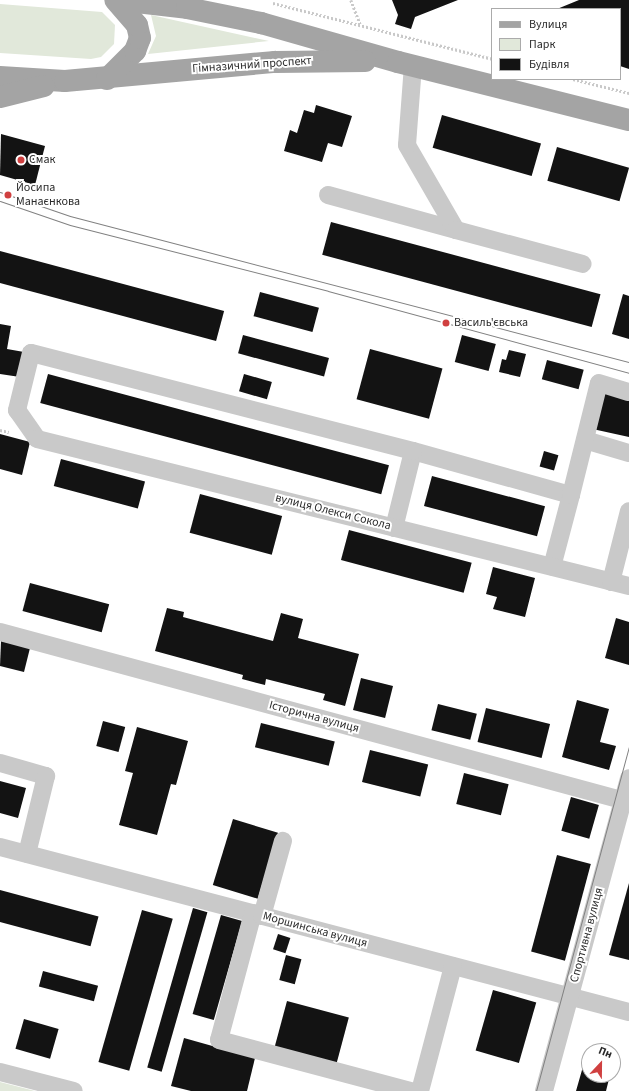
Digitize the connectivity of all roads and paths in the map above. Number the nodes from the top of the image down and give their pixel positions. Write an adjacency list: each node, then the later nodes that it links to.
1 (115, 0): 9 (main road)
2 (119, 0): 7 (main road, Гімназичний проспект)
3 (351, 0): 5 (path)
4 (269, 3): 5 (path)
5 (360, 24): 6 (path)
6 (491, 58)
7 (405, 64): 9 (main road, Гімназичний проспект); 14 (main road, Гімназичний проспект); 16 (street)
8 (0, 77): 11 (main road)
9 (107, 79): 11 (main road, Гімназичний проспект)
10 (578, 80): 12 (path)
11 (65, 81): 13 (main road)
12 (629, 93)
13 (0, 97)
14 (629, 120)
15 (328, 195): 16 (street)
16 (456, 230): 17 (street)
17 (583, 264)
18 (629, 392): 19 (street)
19 (585, 440): 21 (street); 22 (street)
20 (413, 451): 22 (street); 24 (street); 24 (street, вулиця Олекси Сокола)
21 (629, 452)
22 (571, 495): 25 (street)
23 (629, 511): 26 (street)
24 (394, 528): 25 (street, вулиця Олекси Сокола)
25 (552, 567): 26 (street, вулиця Олекси Сокола)
26 (611, 582): 27 (street, вулиця Олекси Сокола)
27 (629, 586)
28 (0, 632): 31 (street, Історична вулиця)
29 (0, 763): 34 (street)
30 (629, 778): 31 (street, Спортивна вулиця)
31 (626, 801): 37 (street, Спортивна вулиця)
32 (283, 841): 35 (street)
33 (0, 848): 34 (street, Моршинська вулиця)
34 (26, 854): 35 (street, Моршинська вулиця)
35 (257, 915): 36 (street, Моршинська вулиця); 41 (street)
36 (453, 966): 37 (street, Моршинська вулиця); 42 (street)
37 (571, 996): 38 (street, Моршинська вулиця); 43 (street, Спортивна вулиця)
38 (629, 1012)
39 (0, 1072): 40 (street)
40 (74, 1091)
41 (411, 1091)
42 (420, 1091)
43 (544, 1091)

